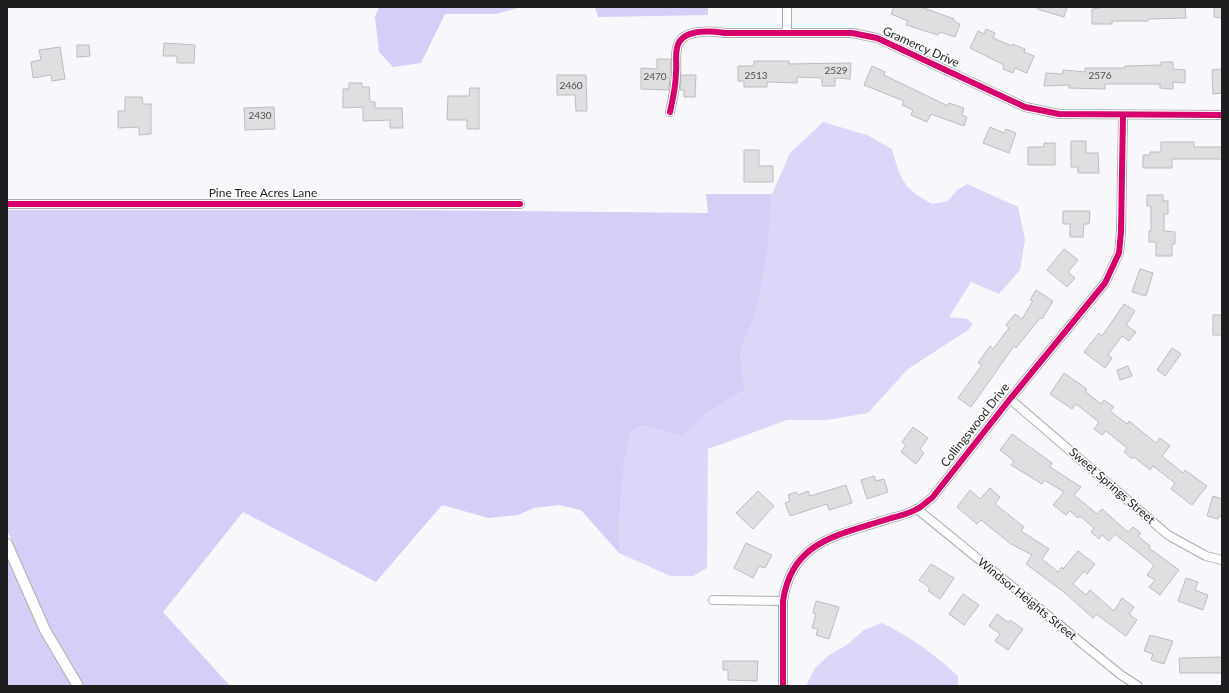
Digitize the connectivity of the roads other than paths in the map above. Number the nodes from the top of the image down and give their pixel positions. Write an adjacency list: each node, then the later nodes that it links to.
1 (787, 7): 2 (street)
2 (787, 32): 3 (street, Gramercy Drive); 5 (street, Gramercy Drive)
3 (670, 112)
4 (1222, 115): 5 (street, Gramercy Drive)
5 (1123, 116): 8 (street, Collingswood Drive)
6 (7, 204): 7 (street, Pine Tree Acres Lane)
7 (520, 204)
8 (1010, 399): 9 (street, Collingswood Drive); 11 (street, Sweet Springs Street)
9 (917, 509): 13 (street, Collingswood Drive); 16 (street, Windsor Heights Street)
10 (7, 544): 14 (street)
11 (1222, 560)
12 (713, 600): 13 (street)
13 (783, 601): 15 (street, Collingswood Drive)
14 (78, 686)
15 (783, 686)
16 (1138, 686)

